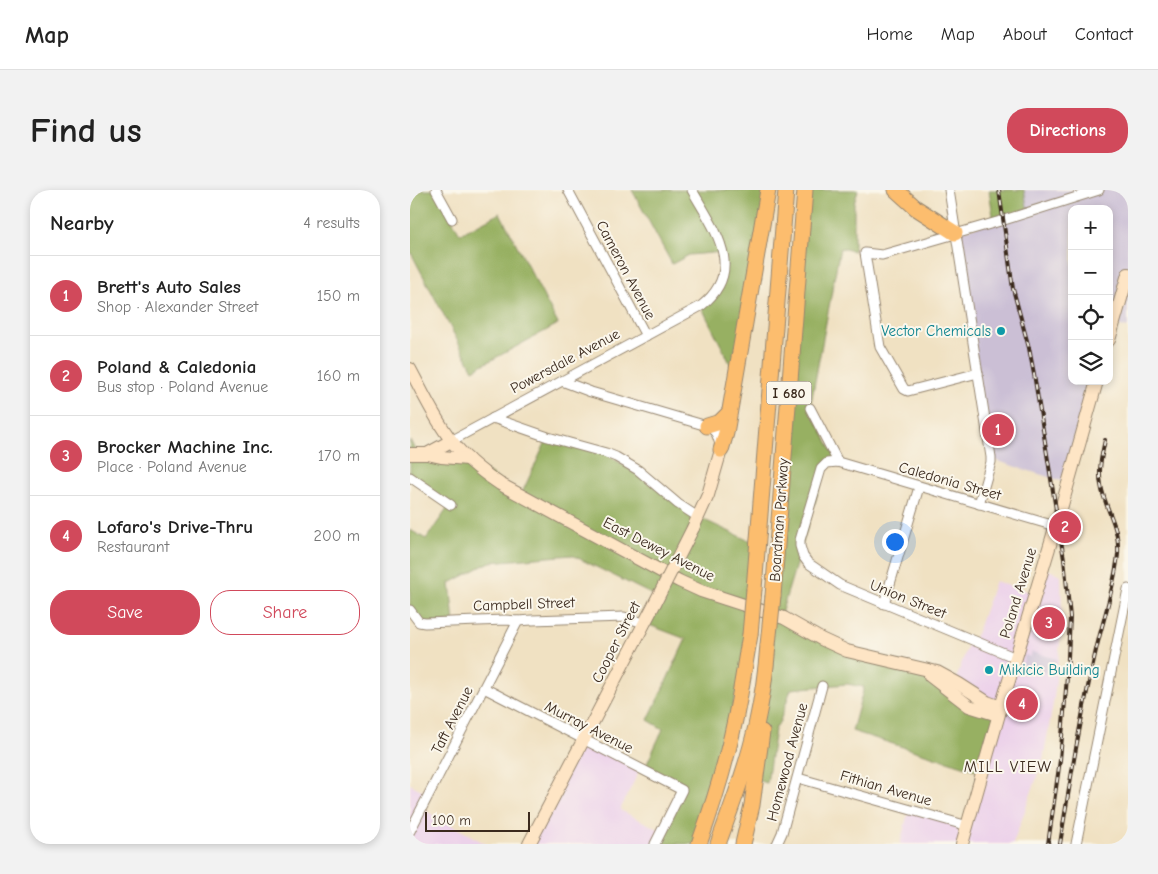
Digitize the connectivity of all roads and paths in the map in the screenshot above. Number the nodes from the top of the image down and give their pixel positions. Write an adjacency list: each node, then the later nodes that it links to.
1 (436, 190): 10 (street)
2 (568, 190): 14 (street, Cameron Avenue)
3 (692, 190): 14 (street, Powersdale Avenue)
4 (768, 190): 20 (highway)
5 (786, 190): 52 (highway, Boardman Parkway / I 680, bridge)
6 (804, 190): 40 (highway, Boardman Parkway / I 680, bridge)
7 (896, 190): 11 (highway)
8 (949, 190): 11 (street)
9 (1099, 190): 11 (street)
10 (452, 220)
11 (956, 233): 16 (street); 16 (street)
12 (1128, 274): 13 (street)
13 (1113, 326)
14 (646, 336): 17 (street, Powersdale Avenue)
15 (410, 369): 23 (street, East Dewey Avenue)
16 (978, 373): 31 (street)
17 (562, 381): 21 (street, Powersdale Avenue); 22 (street)
18 (1096, 385): 34 (street, Poland Avenue)
19 (810, 408): 28 (street)
20 (729, 413): 22 (highway); 24 (highway)
21 (493, 418): 23 (street, Powersdale Avenue); 33 (street)
22 (707, 426): 24 (street)
23 (451, 441): 26 (street, Powersdale Avenue); 27 (street, East Dewey Avenue)
24 (721, 450): 33 (street, Cooper Street)
25 (410, 454): 26 (street, Powersdale Avenue)
26 (428, 454): 27 (street)
27 (468, 459): 42 (street, East Dewey Avenue)
28 (838, 462): 30 (street, Caledonia Street); 36 (street, Union Street)
29 (410, 477): 32 (street)
30 (919, 487): 31 (street, Caledonia Street); 36 (street)
31 (979, 504): 34 (street, Caledonia Street)
32 (451, 505)
33 (696, 522): 39 (street, Cooper Street, bridge)
34 (1055, 526): 41 (street, Poland Avenue)
35 (1128, 589): 57 (street)
36 (884, 604): 41 (street, Union Street)
37 (410, 610): 38 (street, Campbell Street)
38 (518, 621): 39 (street, Campbell Street); 44 (street, Taft Avenue)
39 (644, 623): 46 (street, Cooper Street)
40 (768, 652): 53 (highway, Boardman Parkway / I 680); 54 (highway)
41 (1016, 658): 45 (street, Poland Avenue)
42 (920, 668): 45 (street, East Dewey Avenue); 45 (street)
43 (822, 686): 47 (street, Homewood Avenue)
44 (484, 688): 46 (street, Murray Avenue); 49 (street, Taft Avenue)
45 (1000, 711): 48 (street, Poland Avenue)
46 (584, 740): 50 (street, Cooper Street); 51 (street, Murray Avenue)
47 (798, 778): 48 (street, Fithian Avenue); 55 (street, Homewood Avenue)
48 (968, 826): 56 (street, Poland Avenue)
49 (410, 831)
50 (529, 844)
51 (655, 844)
52 (699, 844)
53 (718, 844)
54 (743, 844)
55 (777, 844)
56 (962, 844)
57 (1076, 844)

